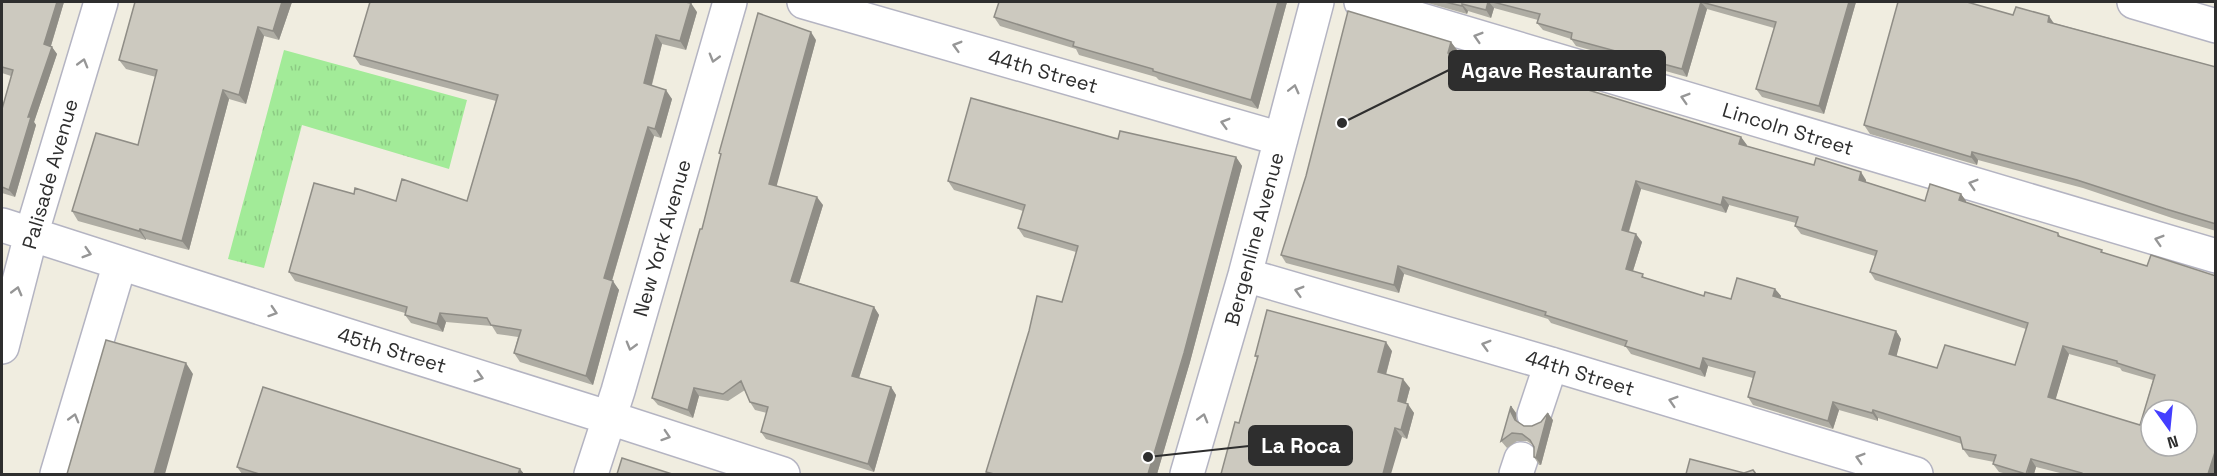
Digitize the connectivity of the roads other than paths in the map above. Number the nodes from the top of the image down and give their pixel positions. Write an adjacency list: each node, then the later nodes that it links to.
1 (101, 2): 9 (street, Palisade Avenue, one-way to 1)
2 (730, 2): 16 (street, New York Avenue, one-way to 16)
3 (804, 2): 8 (street, 44th Street, one-way to 3)
4 (1317, 2): 8 (street, Bergenline Avenue, one-way to 4)
5 (1360, 2): 10 (street, Lincoln Street, one-way to 5)
6 (2134, 2): 7 (street)
7 (2216, 26)
8 (1281, 139): 12 (street, Bergenline Avenue)
9 (16, 230): 11 (street, 45th Street, one-way to 11); 13 (street, Palisade Avenue, one-way to 9)
10 (2216, 256)
11 (120, 263): 16 (street, 45th Street, one-way to 16); 17 (street, one-way to 11)
12 (1245, 274): 14 (street, 44th Street, one-way to 12); 20 (street, Bergenline Avenue, one-way to 12)
13 (2, 347)
14 (1551, 364): 15 (street); 21 (street, 44th Street, one-way to 14)
15 (1534, 415)
16 (610, 418): 18 (street, New York Avenue); 19 (street, 45th Street, one-way to 19)
17 (57, 474)
18 (591, 474)
19 (783, 474)
20 (1187, 474)
21 (1916, 474)

